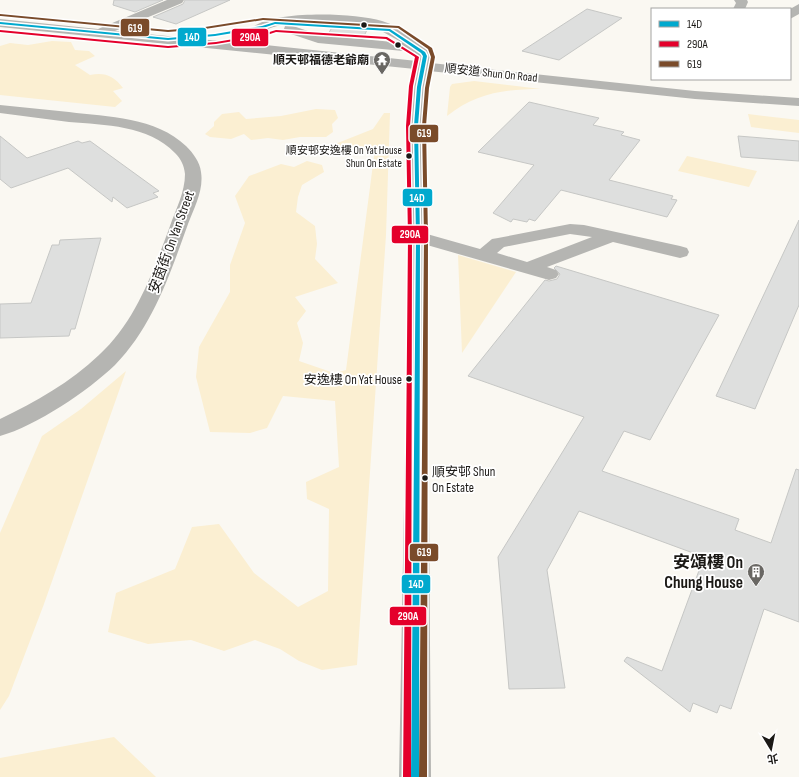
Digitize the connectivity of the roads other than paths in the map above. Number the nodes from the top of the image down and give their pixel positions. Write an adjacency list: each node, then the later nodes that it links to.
1 (178, 0): 5 (street)
2 (0, 23): 5 (street, 順安道 Shun On Road)
3 (269, 25): 4 (street); 6 (street); 7 (street); 8 (street)
4 (295, 31): 7 (street); 7 (street)
5 (100, 32): 6 (street, 順安道 Shun On Road)
6 (168, 39): 8 (street, 順安道 Shun On Road)
7 (408, 44): 8 (street, 順安道 Shun On Road); 9 (street, 順安道 Shun On Road); 15 (street)
8 (252, 48)
9 (652, 85): 10 (street, 順安道 Shun On Road)
10 (695, 95): 11 (street, 順安道 Shun On Road); 13 (street, 順安道 Shun On Road)
11 (799, 102)
12 (0, 109): 20 (street, 安茵街 On Yan Street)
13 (799, 112)
14 (612, 236): 16 (street); 17 (street); 18 (street)
15 (418, 238): 17 (street); 21 (street)
16 (680, 252)
17 (484, 255): 18 (street)
18 (528, 268): 19 (street)
19 (549, 274)
20 (0, 428)
21 (414, 777)

